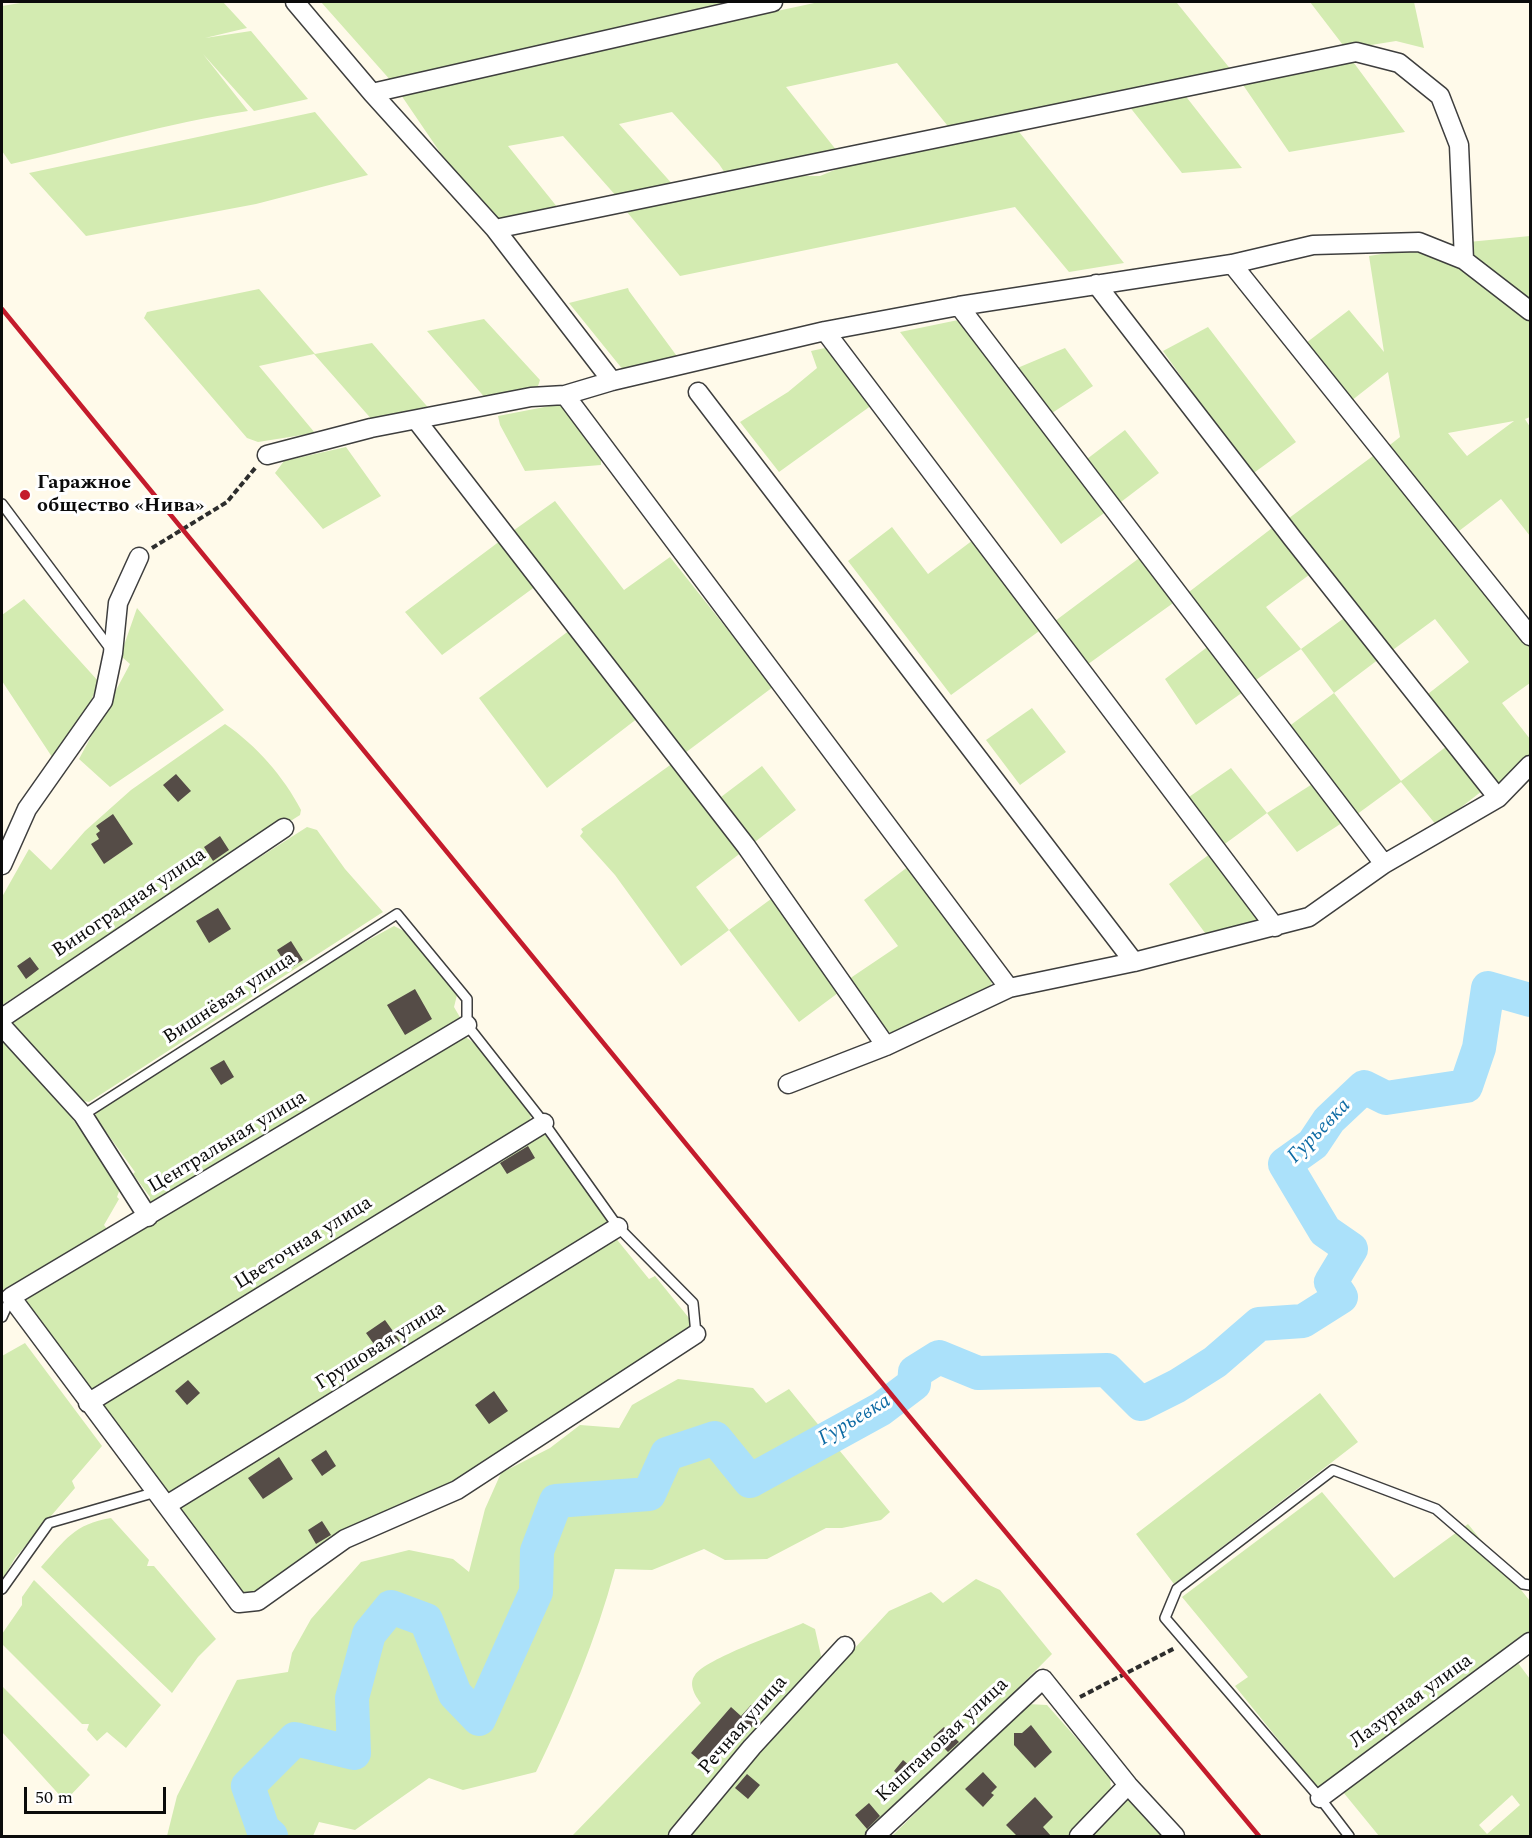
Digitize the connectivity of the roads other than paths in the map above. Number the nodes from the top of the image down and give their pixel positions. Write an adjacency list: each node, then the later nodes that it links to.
1 (295, 2): 3 (street)
2 (773, 2): 3 (street)
3 (372, 93): 4 (street)
4 (495, 229): 5 (street); 11 (street)
5 (1464, 260): 6 (street); 9 (street)
6 (1232, 264): 7 (street); 18 (street)
7 (1096, 284): 8 (street); 21 (street)
8 (959, 306): 10 (street); 23 (street)
9 (1530, 311)
10 (825, 331): 11 (street); 25 (street)
11 (612, 381): 13 (street)
12 (698, 392): 26 (street)
13 (565, 395): 14 (street); 27 (street)
14 (417, 421): 15 (street); 31 (street)
15 (267, 455)
16 (2, 504): 19 (lane)
17 (139, 557): 19 (street)
18 (1530, 636)
19 (113, 652): 24 (street)
20 (1530, 765): 21 (street)
21 (1498, 798): 23 (street)
22 (285, 828): 28 (street, Виноградная улица)
23 (1384, 864): 25 (street)
24 (2, 865)
25 (1275, 927): 26 (street)
26 (1134, 962): 27 (street)
27 (1009, 988): 31 (street)
28 (2, 1018)
29 (467, 1025): 33 (lane, Вишнёвая улица); 34 (lane); 35 (street, Центральная улица)
30 (2, 1026): 33 (street)
31 (886, 1046): 32 (street)
32 (788, 1084)
33 (83, 1115): 35 (street)
34 (544, 1123): 36 (lane); 40 (street, Цветочная улица)
35 (148, 1217): 37 (street, Центральная улица)
36 (618, 1227): 39 (lane); 41 (street, Грушовая улица)
37 (6, 1301): 38 (lane); 40 (street)
38 (2, 1317)
39 (696, 1334): 41 (street)
40 (88, 1403): 41 (street)
41 (161, 1498): 43 (lane)
42 (1530, 1585): 47 (lane)
43 (2, 1589)
44 (1530, 1642): 47 (street, Лазурная улица)
45 (845, 1646): 48 (street, Речная улица)
46 (1128, 1785): 49 (street, Каштановая улица); 50 (street); 51 (street)
47 (1320, 1798): 52 (lane)
48 (678, 1836)
49 (875, 1836)
50 (1079, 1836)
51 (1175, 1836)
52 (1348, 1836)

